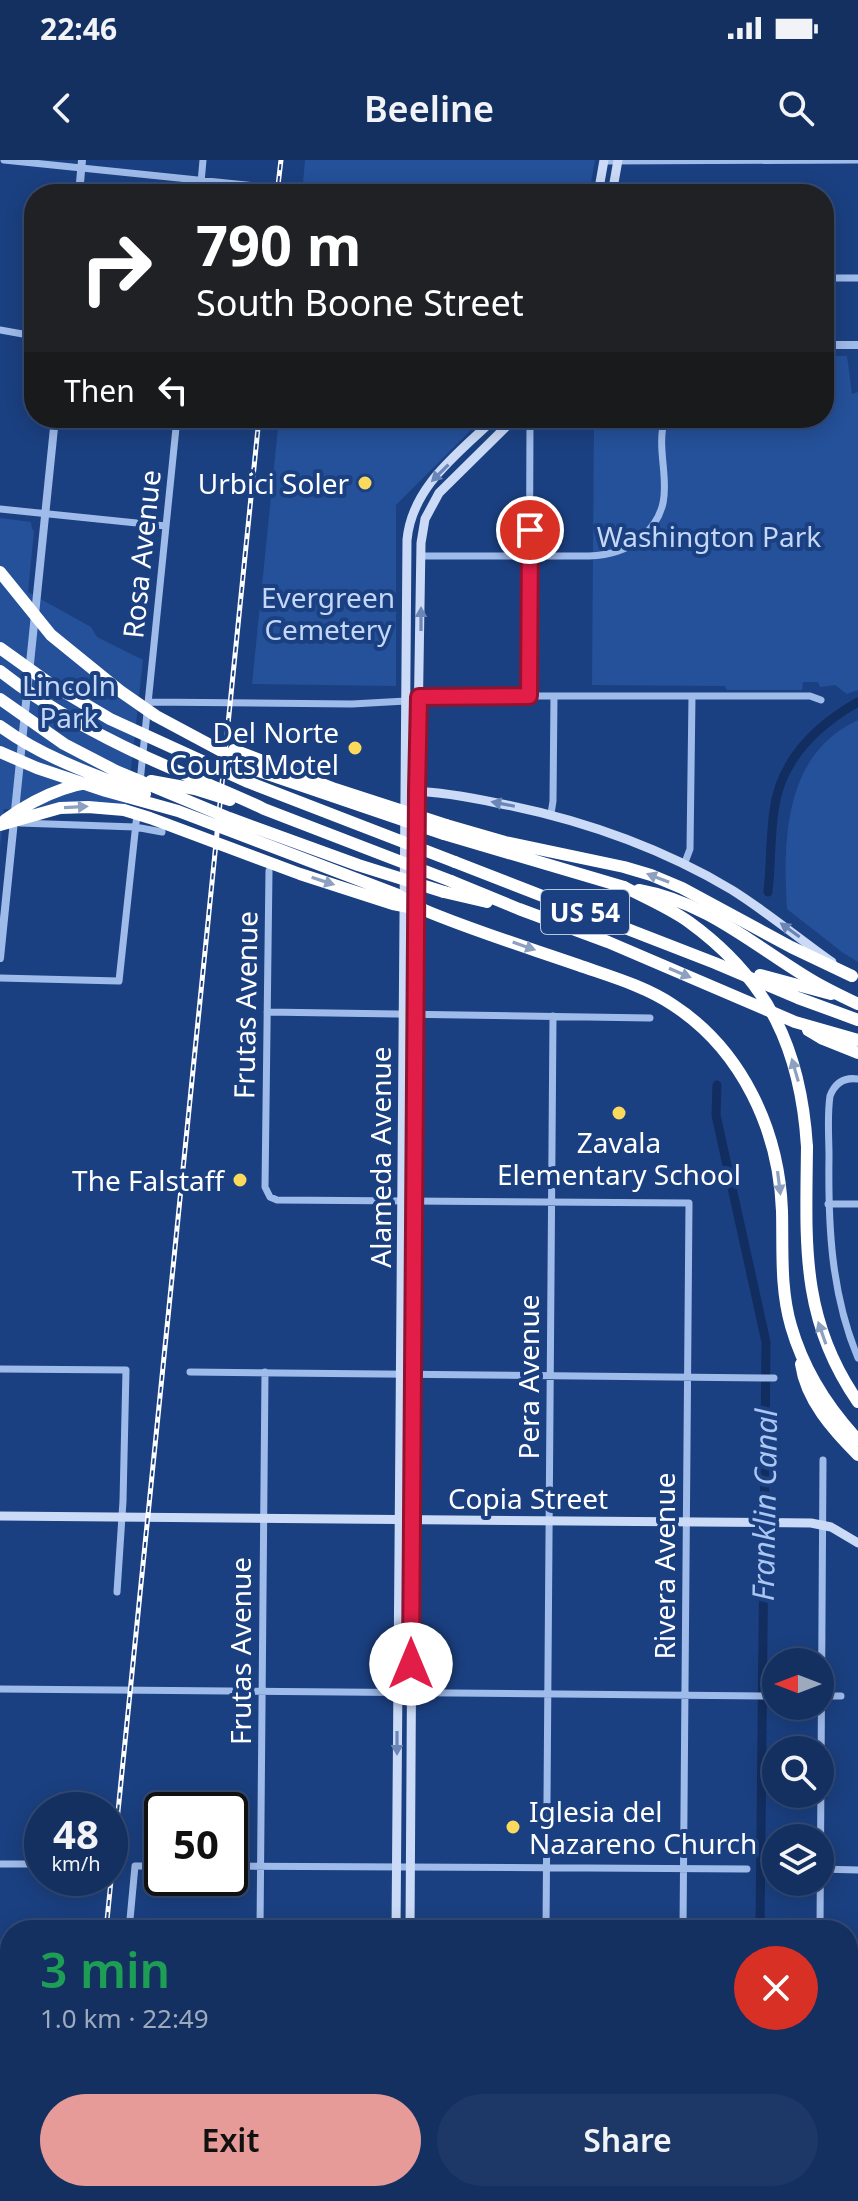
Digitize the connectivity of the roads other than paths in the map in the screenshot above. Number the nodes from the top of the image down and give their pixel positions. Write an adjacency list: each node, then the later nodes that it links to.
1 (4, 160): 6 (street)
2 (203, 160): 7 (street)
3 (604, 160): 4 (street); 11 (main road)
4 (618, 160): 5 (street); 12 (main road)
5 (858, 160)
6 (82, 164): 7 (street); 8 (street)
7 (201, 180): 9 (street); 10 (street)
8 (80, 184)
9 (201, 184)
10 (238, 184)
11 (600, 184)
12 (614, 184)
13 (834, 278): 14 (street)
14 (858, 278)
15 (0, 330): 16 (street)
16 (24, 334)
17 (834, 345): 18 (street)
18 (858, 345)
19 (54, 428): 26 (street)
20 (176, 428): 27 (street, Rosa Avenue)
21 (485, 428): 39 (main road, Alameda Avenue, one-way to 39)
22 (505, 428): 28 (main road, Alameda Avenue)
23 (530, 428): 29 (street)
24 (662, 428): 29 (street)
25 (0, 509): 26 (street)
26 (45, 514): 27 (street); 51 (street)
27 (166, 526): 40 (street, Rosa Avenue)
28 (421, 556): 29 (street); 36 (main road, Alameda Avenue, one-way to 28)
29 (530, 556): 33 (street)
30 (0, 572): 42 (highway, bridge)
31 (0, 648): 43 (highway, US 54, bridge)
32 (0, 671): 48 (highway, bridge)
33 (529, 696): 34 (street); 36 (street)
34 (554, 696): 35 (street); 50 (street)
35 (692, 696): 38 (street); 56 (street)
36 (419, 697): 39 (street); 47 (main road, Alameda Avenue)
37 (0, 699): 58 (highway, bridge)
38 (821, 700)
39 (406, 701): 40 (street); 46 (main road, Alameda Avenue)
40 (148, 702): 53 (street, Rosa Avenue)
41 (0, 726): 49 (highway, bridge)
42 (182, 730): 45 (highway, bridge); 54 (highway, bridge)
43 (150, 737): 45 (highway, bridge); 62 (highway, US 54, bridge)
44 (0, 752): 49 (highway, bridge)
45 (257, 770): 54 (highway, bridge)
46 (404, 791): 47 (main road); 67 (main road, Alameda Avenue)
47 (417, 791): 50 (main road, one-way to 47); 68 (main road, Alameda Avenue)
48 (264, 809): 52 (highway, bridge); 58 (highway, bridge)
49 (178, 811): 60 (highway, bridge)
50 (551, 814): 56 (main road)
51 (14, 822): 53 (street); 61 (street)
52 (0, 824): 60 (highway, one-way to 60, bridge)
53 (135, 827): 55 (street); 63 (street, Rosa Avenue)
54 (445, 830): 59 (highway); 64 (highway, one-way to 54)
55 (162, 832)
56 (684, 865): 64 (main road, one-way to 56)
57 (269, 871): 66 (street, Frutas Avenue)
58 (448, 886): 72 (highway, US 54, one-way to 72)
59 (624, 887): 65 (highway, bridge); 91 (highway, one-way to 59, bridge)
60 (424, 910): 81 (highway, one-way to 81)
61 (0, 958)
62 (715, 963): 65 (highway); 71 (highway, US 54)
63 (0, 978)
64 (855, 978)
65 (858, 1002)
66 (267, 1012): 67 (street); 76 (street, Frutas Avenue)
67 (403, 1013): 68 (street); 76 (main road, Alameda Avenue)
68 (416, 1014): 69 (street); 77 (main road, Alameda Avenue)
69 (553, 1016): 70 (street); 78 (street, Pera Avenue)
70 (650, 1018)
71 (858, 1020)
72 (795, 1022): 73 (highway, US 54); 74 (highway)
73 (858, 1040)
74 (858, 1053)
75 (858, 1079): 79 (street)
76 (402, 1202): 77 (street); 86 (main road, Alameda Avenue)
77 (414, 1202): 78 (street); 87 (main road, Alameda Avenue)
78 (551, 1202): 88 (street, Pera Avenue); 89 (street, Rivera Avenue)
79 (828, 1204): 80 (street); 82 (street)
80 (858, 1204)
81 (800, 1349): 92 (highway); 93 (highway)
82 (858, 1358)
83 (0, 1369): 96 (street)
84 (190, 1372): 85 (street)
85 (265, 1372): 86 (street); 97 (street, Frutas Avenue)
86 (401, 1375): 87 (street); 98 (main road, Alameda Avenue)
87 (413, 1375): 88 (street); 99 (main road, Alameda Avenue)
88 (550, 1375): 89 (street); 100 (street, Pera Avenue)
89 (688, 1375): 90 (street); 101 (street, Rivera Avenue)
90 (774, 1378)
91 (858, 1402)
92 (858, 1440)
93 (858, 1455)
94 (823, 1460): 102 (street)
95 (0, 1516): 96 (main road, Copia Street)
96 (122, 1517): 97 (main road, Copia Street); 104 (street)
97 (263, 1518): 98 (main road, Copia Street); 107 (street, Frutas Avenue)
98 (400, 1519): 99 (main road, Copia Street); 108 (main road, Alameda Avenue)
99 (412, 1520): 100 (main road, Copia Street); 109 (main road, Alameda Avenue)
100 (549, 1520): 101 (main road, Copia Street); 110 (street, Pera Avenue)
101 (686, 1521): 102 (main road, Copia Street); 111 (street, Rivera Avenue)
102 (822, 1524): 103 (main road, Copia Street); 105 (street)
103 (858, 1543)
104 (117, 1592)
105 (821, 1648)
106 (0, 1689): 107 (street)
107 (262, 1692): 108 (street); 121 (street, Frutas Avenue)
108 (398, 1693): 109 (street); 122 (main road, Alameda Avenue, one-way to 122)
109 (411, 1693): 110 (street); 123 (main road, Alameda Avenue)
110 (548, 1694): 111 (street); 124 (street, Pera Avenue)
111 (685, 1695): 112 (street); 127 (street, Rivera Avenue)
112 (762, 1696)
113 (834, 1696): 114 (street)
114 (841, 1696)
115 (821, 1720): 116 (street)
116 (820, 1824)
117 (0, 1864): 118 (street)
118 (24, 1864)
119 (144, 1866): 130 (street)
120 (248, 1866): 121 (street)
121 (261, 1866): 122 (street); 131 (street, Frutas Avenue)
122 (396, 1867): 123 (street); 132 (main road, Alameda Avenue)
123 (410, 1867): 124 (street); 133 (main road, Alameda Avenue)
124 (547, 1868): 127 (street); 134 (street, Pera Avenue)
125 (747, 1869): 127 (street)
126 (834, 1869): 128 (street)
127 (684, 1870): 135 (street, Rivera Avenue)
128 (858, 1870)
129 (820, 1896): 136 (street)
130 (130, 1920)
131 (260, 1920)
132 (396, 1920)
133 (410, 1920)
134 (546, 1920)
135 (683, 1920)
136 (820, 1920)

